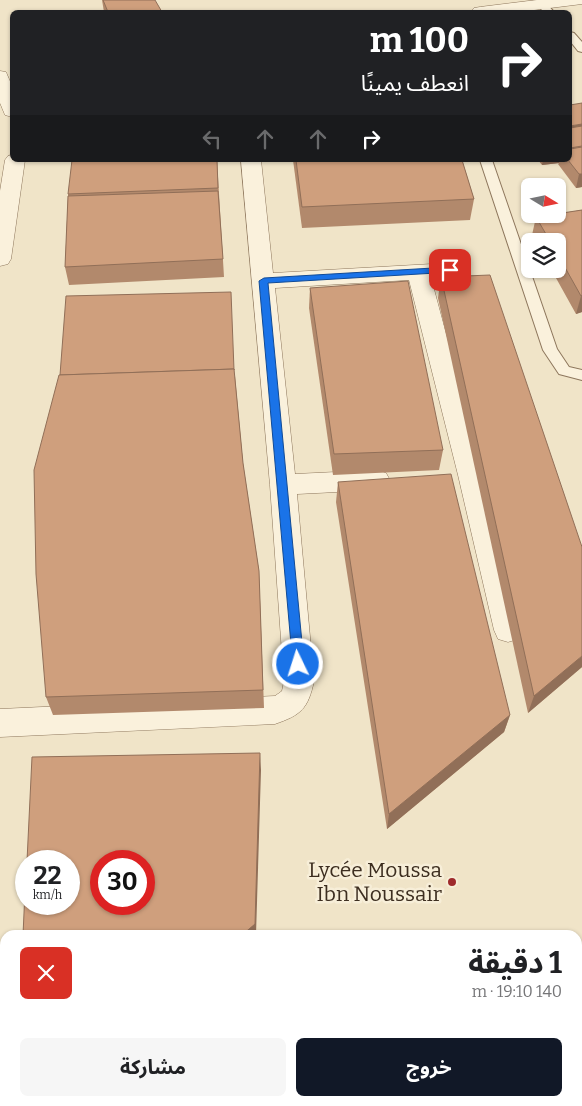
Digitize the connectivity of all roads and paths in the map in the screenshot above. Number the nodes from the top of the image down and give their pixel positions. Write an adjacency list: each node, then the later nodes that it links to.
1 (579, 0): 2 (street)
2 (546, 9): 3 (street)
3 (524, 10)
4 (0, 76): 5 (street)
5 (10, 106)
6 (14, 162): 9 (street)
7 (251, 162): 12 (street)
8 (487, 162): 13 (lane)
9 (0, 259)
10 (450, 270): 11 (street)
11 (418, 272): 12 (street); 16 (street)
12 (264, 281): 15 (street)
13 (582, 374)
14 (402, 479): 15 (street)
15 (283, 485): 17 (street)
16 (508, 630)
17 (0, 723)

